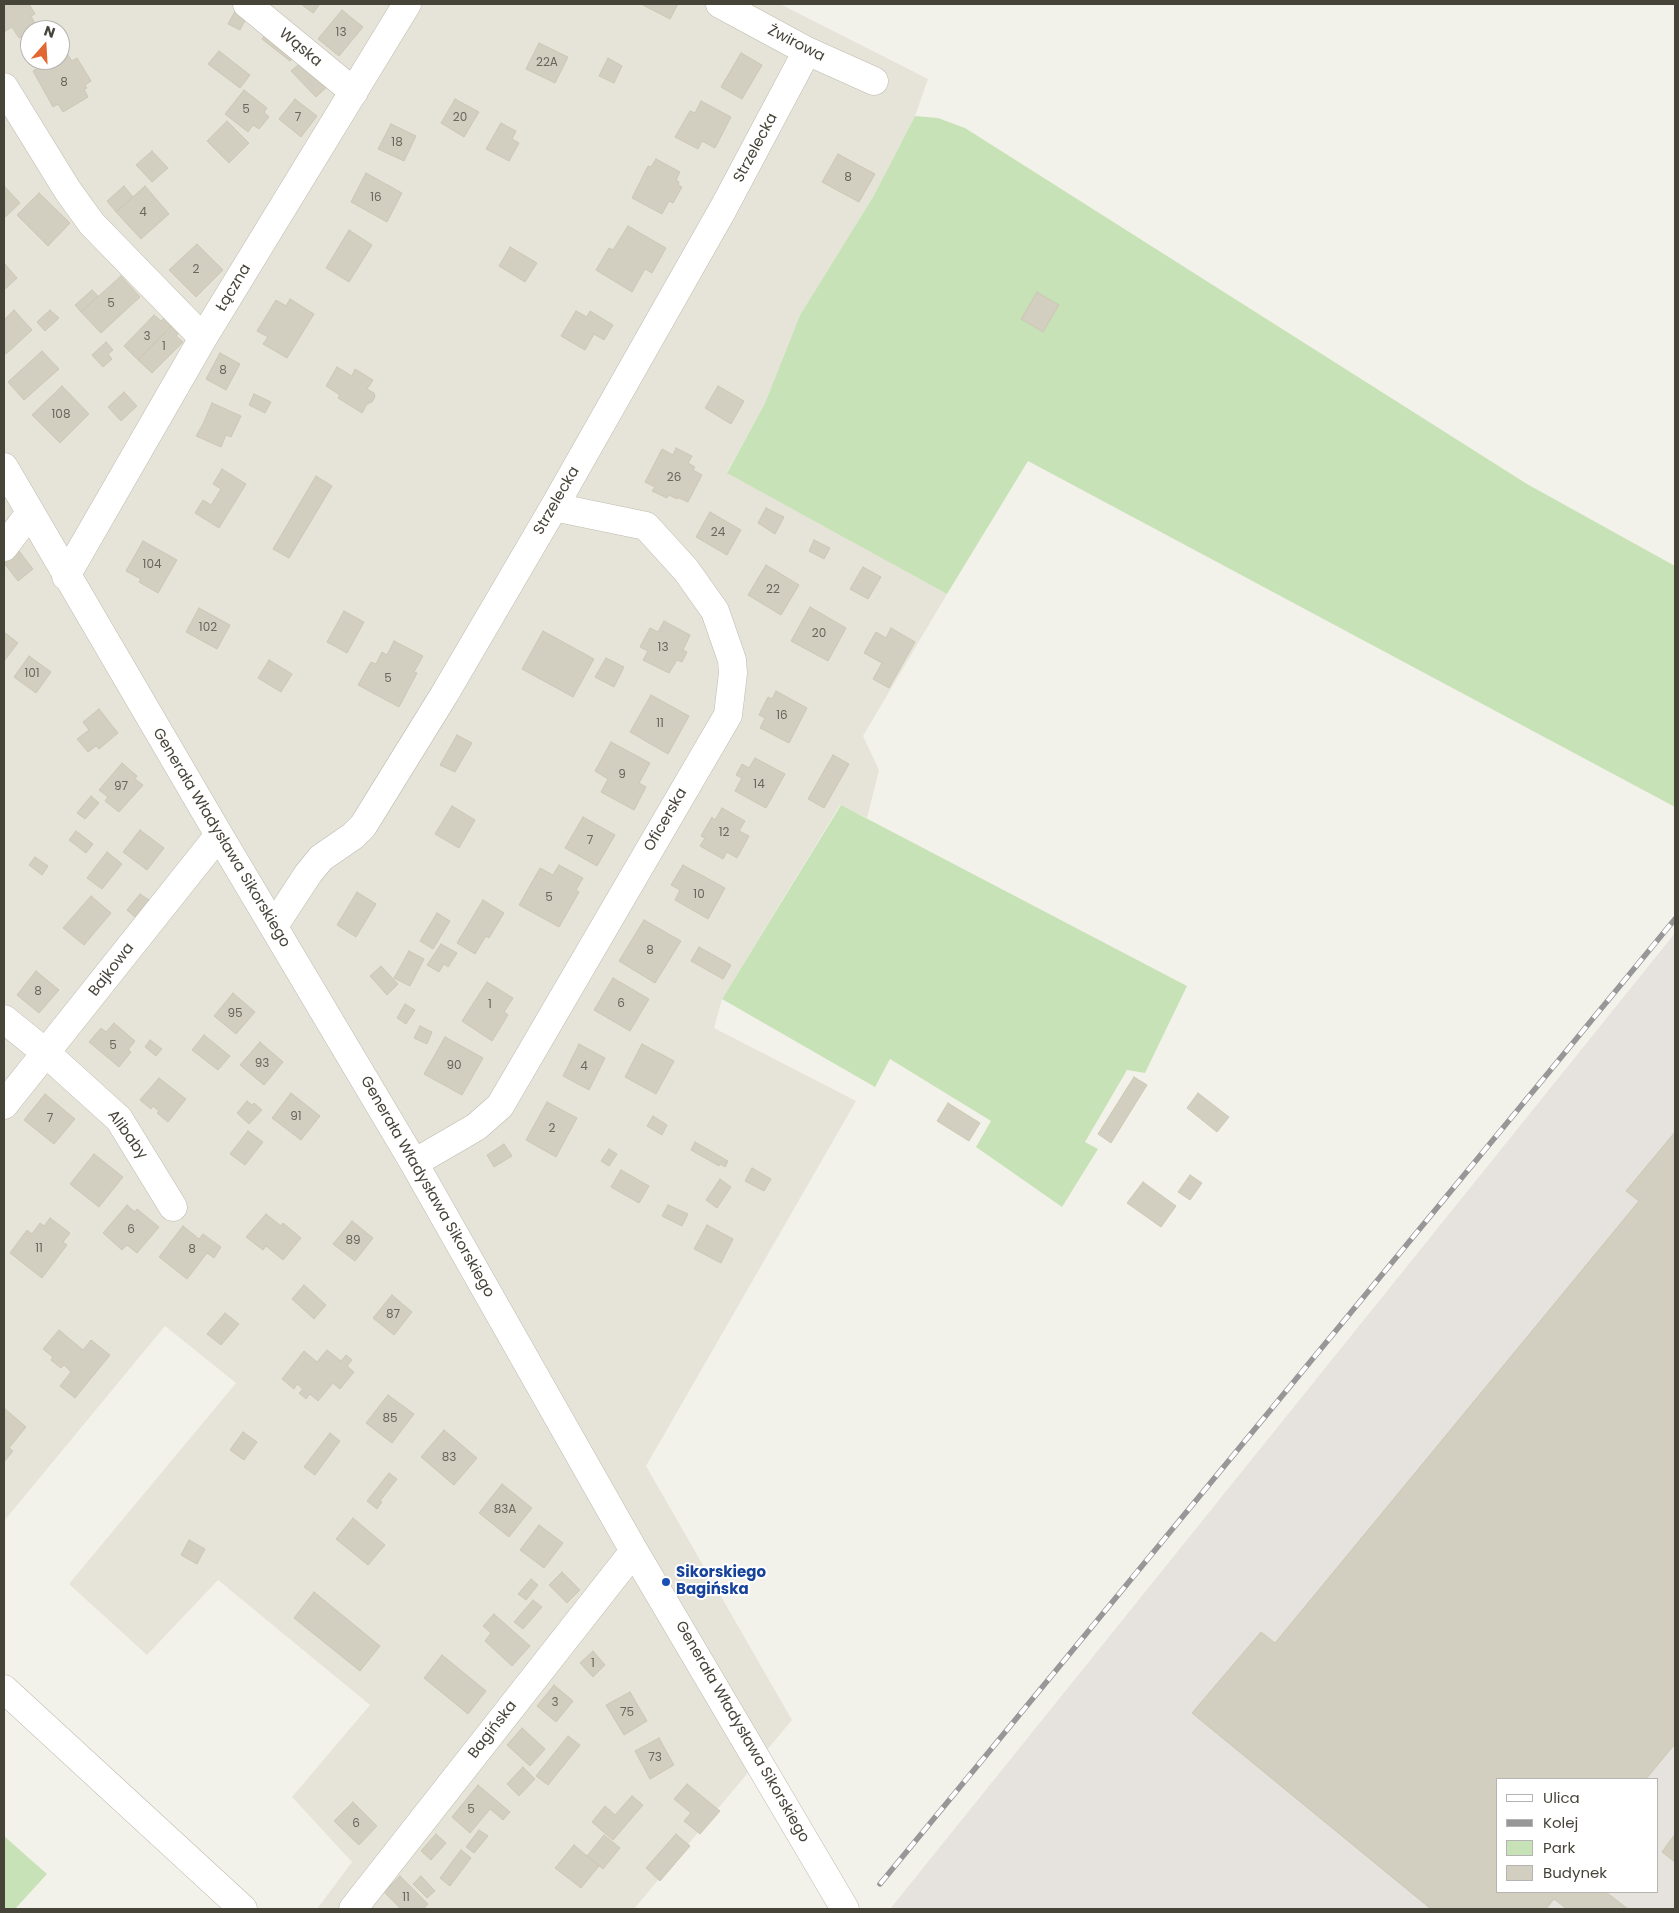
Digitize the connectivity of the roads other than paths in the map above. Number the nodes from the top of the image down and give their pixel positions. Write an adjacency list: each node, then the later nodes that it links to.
1 (247, 4): 7 (street, Wąska)
2 (407, 4): 7 (street, Łączna)
3 (720, 4): 4 (street, Żwirowa)
4 (807, 51): 5 (street, Żwirowa); 10 (street, Strzelecka)
5 (874, 81)
6 (4, 87): 8 (street)
7 (354, 92): 8 (street, Łączna)
8 (203, 338): 13 (street, Łączna)
9 (4, 467): 11 (street, Generała Władysława Sikorskiego)
10 (554, 507): 15 (street, Strzelecka); 19 (street, Oficerska)
11 (30, 513): 12 (street); 13 (street, Generała Władysława Sikorskiego)
12 (4, 547)
13 (66, 576): 14 (street, Generała Władysława Sikorskiego)
14 (219, 834): 15 (street, Generała Władysława Sikorskiego); 17 (street, Bajkowa)
15 (274, 926): 19 (street, Generała Władysława Sikorskiego)
16 (4, 1019): 17 (street, Alibaby)
17 (46, 1053): 18 (street, Bajkowa); 20 (street, Alibaby)
18 (4, 1105)
19 (414, 1163): 21 (street, Generała Władysława Sikorskiego)
20 (174, 1207)
21 (634, 1551): 24 (street, Bagińska); 25 (street, Generała Władysława Sikorskiego)
22 (4, 1689): 23 (street)
23 (243, 1909)
24 (353, 1909)
25 (845, 1909)

